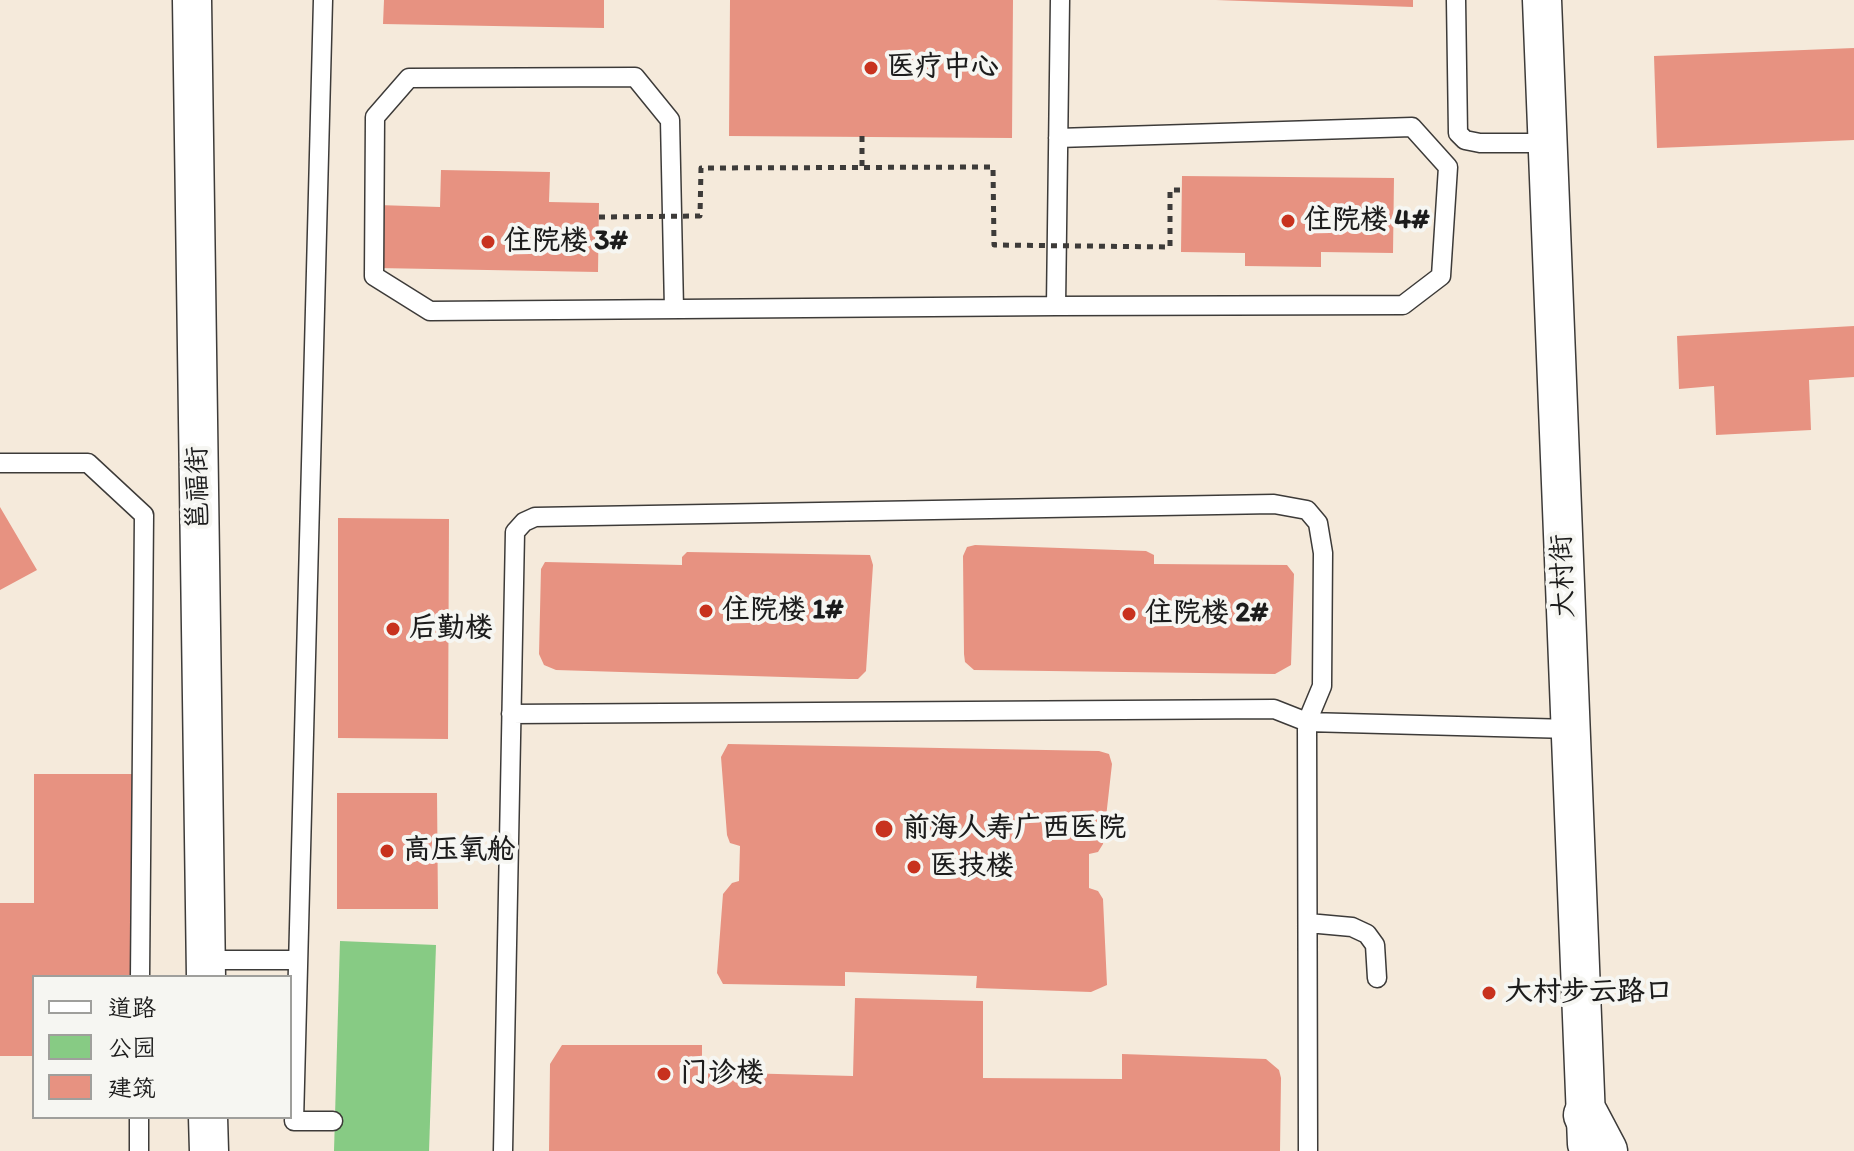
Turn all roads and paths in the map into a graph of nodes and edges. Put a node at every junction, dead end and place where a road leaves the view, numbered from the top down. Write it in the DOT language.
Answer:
graph roads {
  1 [pos="192,0"];
  2 [pos="323,0"];
  3 [pos="1060,0"];
  4 [pos="1456,0"];
  5 [pos="1542,0"];
  6 [pos="1458,133"];
  7 [pos="862,136"];
  8 [pos="1058,138"];
  9 [pos="1547,143"];
  10 [pos="1429,146"];
  11 [pos="862,166"];
  12 [pos="1182,190"];
  13 [pos="599,217"];
  14 [pos="1056,306"];
  15 [pos="674,309"];
  16 [pos="0,463"];
  17 [pos="511,714"];
  18 [pos="1307,722"];
  19 [pos="1570,729"];
  20 [pos="1308,923"];
  21 [pos="296,960"];
  22 [pos="206,968"];
  23 [pos="140,975"];
  24 [pos="1377,978"];
  25 [pos="139,1119"];
  26 [pos="208,1119"];
  27 [pos="333,1121"];
  28 [pos="1589,1142"];
  29 [pos="139,1151"];
  30 [pos="209,1151"];
  31 [pos="503,1151"];
  32 [pos="1308,1151"];
  1 -- 22 [label="street, 邕福街"];
  2 -- 21 [label="lane"];
  3 -- 8 [label="lane"];
  4 -- 6 [label="lane"];
  5 -- 9 [label="street, 大村街"];
  6 -- 9 [label="lane"];
  6 -- 10 [label="lane"];
  7 -- 11 [label="path"];
  8 -- 10 [label="lane"];
  8 -- 14 [label="lane"];
  9 -- 19 [label="street, 大村街"];
  10 -- 14 [label="lane"];
  11 -- 12 [label="path, bridge"];
  11 -- 13 [label="path, bridge"];
  14 -- 15 [label="lane"];
  15 -- 15 [label="lane"];
  16 -- 23 [label="lane"];
  17 -- 18 [label="lane"];
  17 -- 18 [label="lane"];
  17 -- 31 [label="lane"];
  18 -- 19 [label="lane"];
  18 -- 20 [label="lane"];
  19 -- 28 [label="street, 大村街"];
  20 -- 24 [label="lane"];
  20 -- 32 [label="lane"];
  21 -- 22 [label="lane"];
  21 -- 27 [label="lane"];
  25 -- 29 [label="lane"];
  26 -- 30 [label="street"];
}
